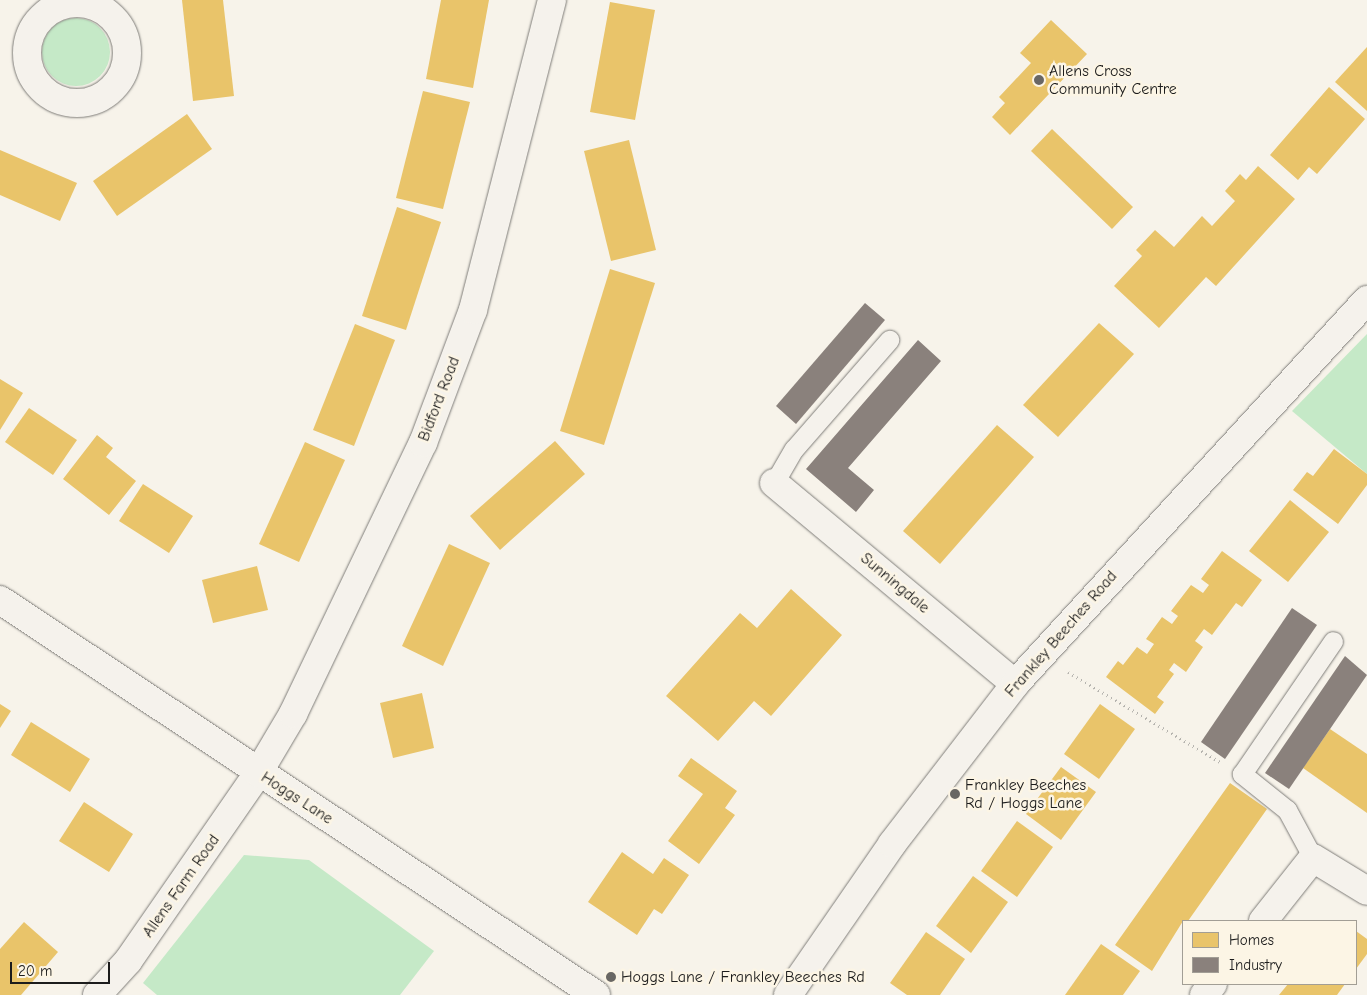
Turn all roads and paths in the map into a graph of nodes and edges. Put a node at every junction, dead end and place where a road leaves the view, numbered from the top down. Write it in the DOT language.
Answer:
graph roads {
  1 [pos="552,0"];
  2 [pos="1367,300"];
  3 [pos="889,340"];
  4 [pos="774,483"];
  5 [pos="0,600"];
  6 [pos="1334,642"];
  7 [pos="1041,655"];
  8 [pos="1015,684"];
  9 [pos="258,773"];
  10 [pos="1242,774"];
  11 [pos="1313,858"];
  12 [pos="1367,891"];
  13 [pos="1264,920"];
  14 [pos="1212,985"];
  15 [pos="97,995"];
  16 [pos="596,995"];
  17 [pos="788,995"];
  18 [pos="1204,995"];
  1 -- 9 [label="street, Bidford Road"];
  2 -- 7 [label="street, Frankley Beeches Road"];
  3 -- 4 [label="lane"];
  4 -- 8 [label="street, Sunningdale"];
  5 -- 9 [label="street, Hoggs Lane"];
  6 -- 10 [label="lane"];
  7 -- 8 [label="street, Frankley Beeches Road"];
  7 -- 10 [label="path"];
  8 -- 17 [label="street, Frankley Beeches Road"];
  9 -- 15 [label="street, Allens Farm Road"];
  9 -- 16 [label="street, Hoggs Lane"];
  10 -- 11 [label="lane"];
  11 -- 12 [label="street"];
  11 -- 13 [label="street"];
  14 -- 18 [label="street"];
}
